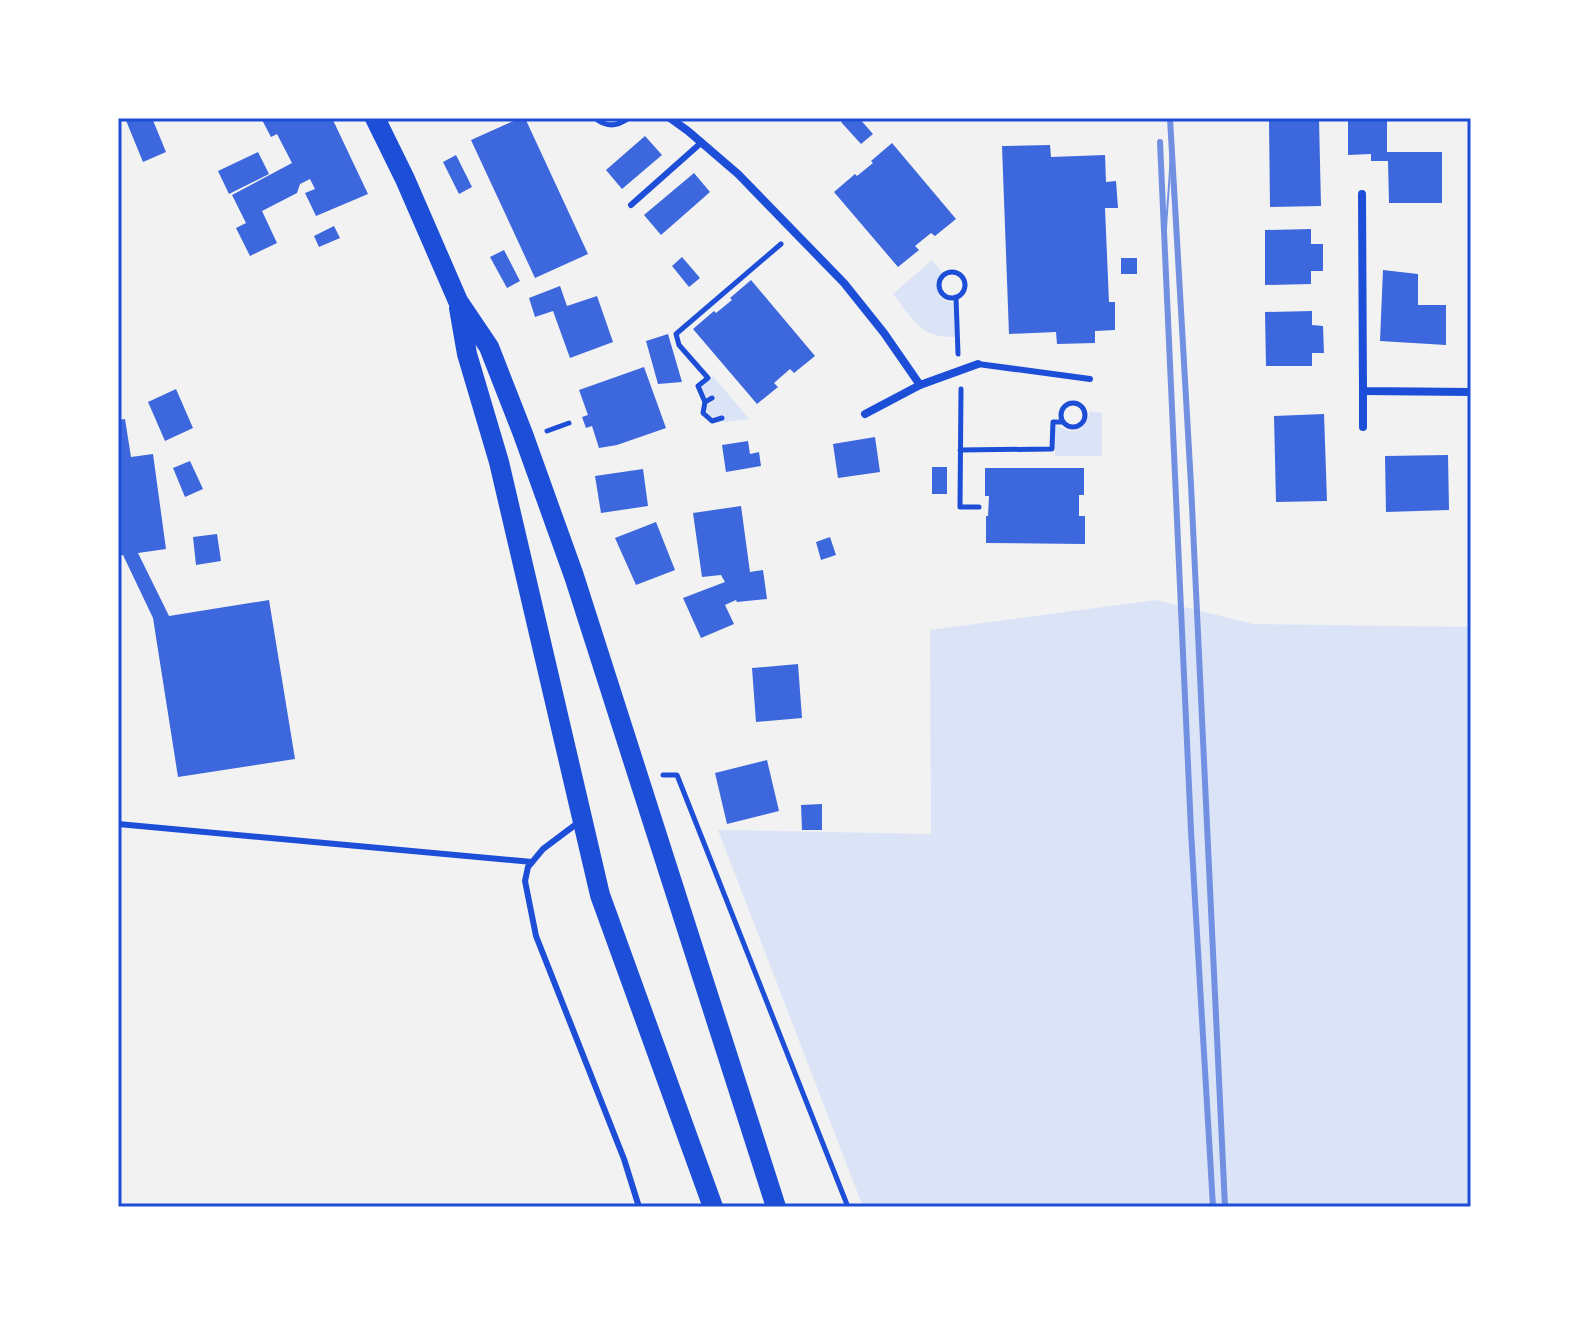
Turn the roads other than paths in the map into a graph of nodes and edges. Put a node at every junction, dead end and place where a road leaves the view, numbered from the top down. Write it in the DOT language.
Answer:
graph roads {
  1 [pos="375,118"];
  2 [pos="670,118"];
  3 [pos="702,142"];
  4 [pos="1362,194"];
  5 [pos="631,205"];
  6 [pos="458,301"];
  7 [pos="978,364"];
  8 [pos="1090,379"];
  9 [pos="920,385"];
  10 [pos="1363,391"];
  11 [pos="1471,392"];
  12 [pos="865,414"];
  13 [pos="1363,427"];
  14 [pos="582,820"];
  15 [pos="118,824"];
  16 [pos="532,862"];
  17 [pos="639,1207"];
  18 [pos="713,1207"];
  19 [pos="776,1207"];
  1 -- 6 [label="main road"];
  2 -- 3 [label="street"];
  3 -- 5 [label="lane"];
  3 -- 9 [label="street"];
  4 -- 10 [label="street"];
  6 -- 14 [label="main road"];
  6 -- 19 [label="main road"];
  7 -- 8 [label="lane"];
  7 -- 9 [label="street"];
  9 -- 12 [label="street"];
  10 -- 11 [label="street"];
  10 -- 13 [label="street"];
  14 -- 16 [label="lane"];
  14 -- 18 [label="main road"];
  15 -- 16 [label="lane"];
  16 -- 17 [label="lane"];
}
